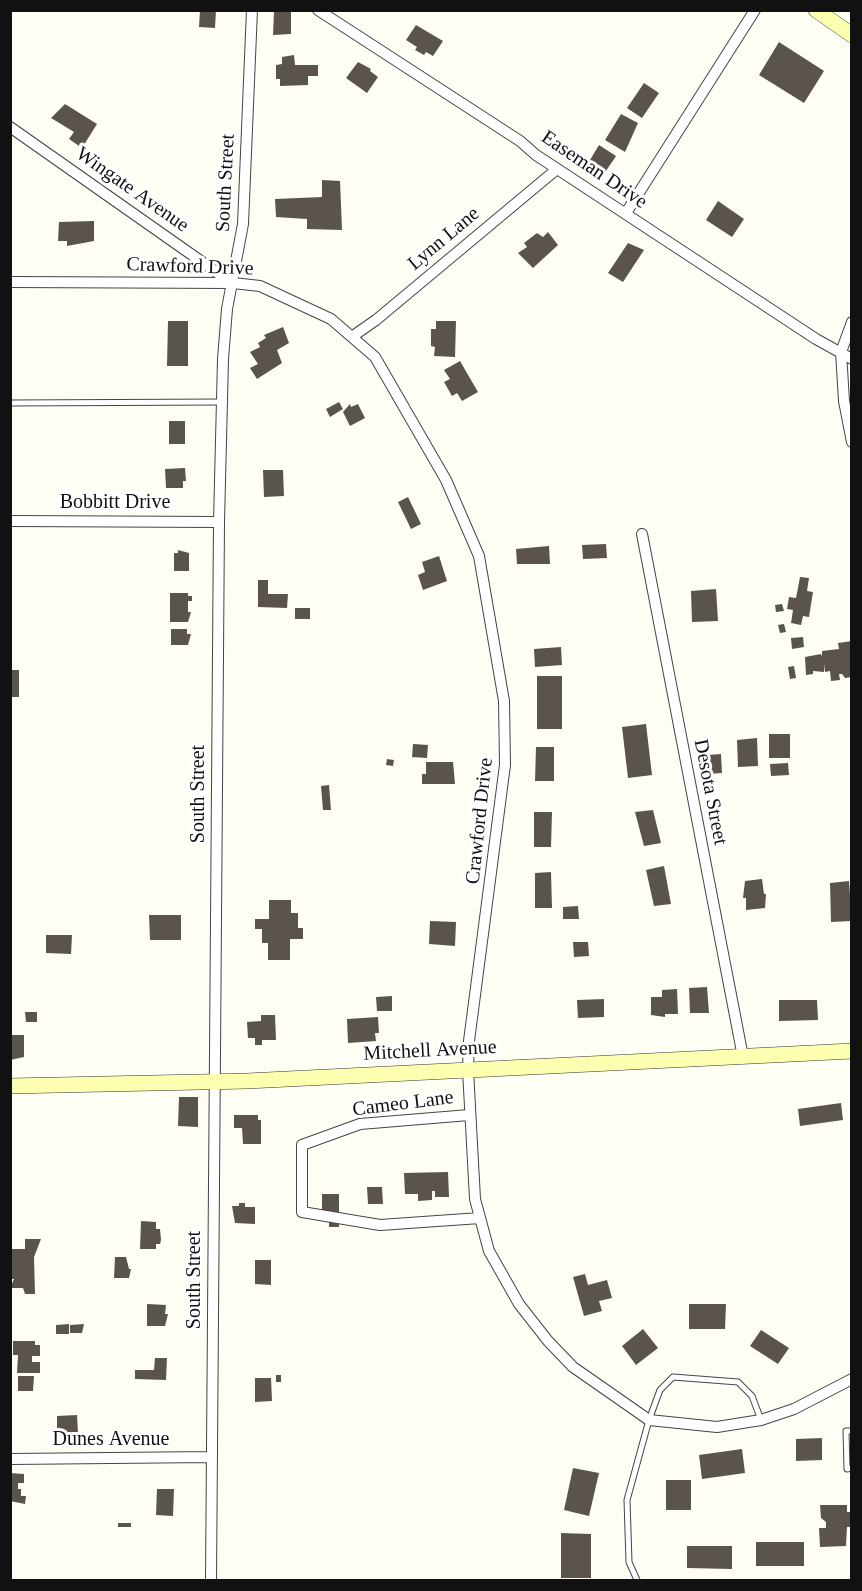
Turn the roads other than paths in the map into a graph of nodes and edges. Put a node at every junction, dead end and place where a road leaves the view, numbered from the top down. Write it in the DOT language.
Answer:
graph roads {
  1 [pos="252,10"];
  2 [pos="318,10"];
  3 [pos="755,10"];
  4 [pos="816,10"];
  5 [pos="852,35"];
  6 [pos="10,127"];
  7 [pos="557,169"];
  8 [pos="626,213"];
  9 [pos="10,282"];
  10 [pos="232,284"];
  11 [pos="852,322"];
  12 [pos="353,336"];
  13 [pos="842,352"];
  14 [pos="852,358"];
  15 [pos="222,402"];
  16 [pos="10,403"];
  17 [pos="852,442"];
  18 [pos="10,521"];
  19 [pos="219,522"];
  20 [pos="642,534"];
  21 [pos="852,1051"];
  22 [pos="743,1057"];
  23 [pos="468,1070"];
  24 [pos="215,1082"];
  25 [pos="10,1086"];
  26 [pos="469,1115"];
  27 [pos="480,1218"];
  28 [pos="852,1380"];
  29 [pos="649,1420"];
  30 [pos="761,1420"];
  31 [pos="852,1431"];
  32 [pos="211,1458"];
  33 [pos="10,1459"];
  34 [pos="852,1468"];
  35 [pos="211,1581"];
  36 [pos="638,1581"];
  1 -- 10 [label="street, South Street"];
  2 -- 7 [label="street, Easeman Drive"];
  3 -- 8 [label="street"];
  4 -- 5 [label="street"];
  6 -- 10 [label="street, Wingate Avenue"];
  7 -- 8 [label="street, Easeman Drive"];
  7 -- 12 [label="street, Lynn Lane"];
  8 -- 13 [label="street, Easeman Drive"];
  9 -- 10 [label="street, Crawford Drive"];
  10 -- 12 [label="street, Crawford Drive"];
  10 -- 15 [label="street, South Street"];
  11 -- 13 [label="street"];
  12 -- 23 [label="street, Crawford Drive"];
  13 -- 14 [label="street, Easeman Drive"];
  13 -- 17 [label="street"];
  15 -- 16 [label="lane"];
  15 -- 19 [label="street, South Street"];
  18 -- 19 [label="street, Bobbitt Drive"];
  19 -- 24 [label="street, South Street"];
  20 -- 22 [label="street, Desota Street"];
  21 -- 22 [label="street, Mitchell Avenue"];
  22 -- 23 [label="street, Mitchell Avenue"];
  23 -- 24 [label="street, Mitchell Avenue"];
  23 -- 26 [label="street, Crawford Drive"];
  24 -- 25 [label="street, Mitchell Avenue"];
  24 -- 32 [label="street, South Street"];
  26 -- 27 [label="street, Crawford Drive"];
  26 -- 27 [label="street, Cameo Lane"];
  27 -- 29 [label="street, Crawford Drive"];
  28 -- 30 [label="street, Crawford Drive"];
  29 -- 30 [label="street, Crawford Drive"];
  29 -- 30 [label="lane"];
  29 -- 36 [label="lane"];
  31 -- 34 [label="lane"];
  32 -- 33 [label="street, Dunes Avenue"];
  32 -- 35 [label="street, South Street"];
}
